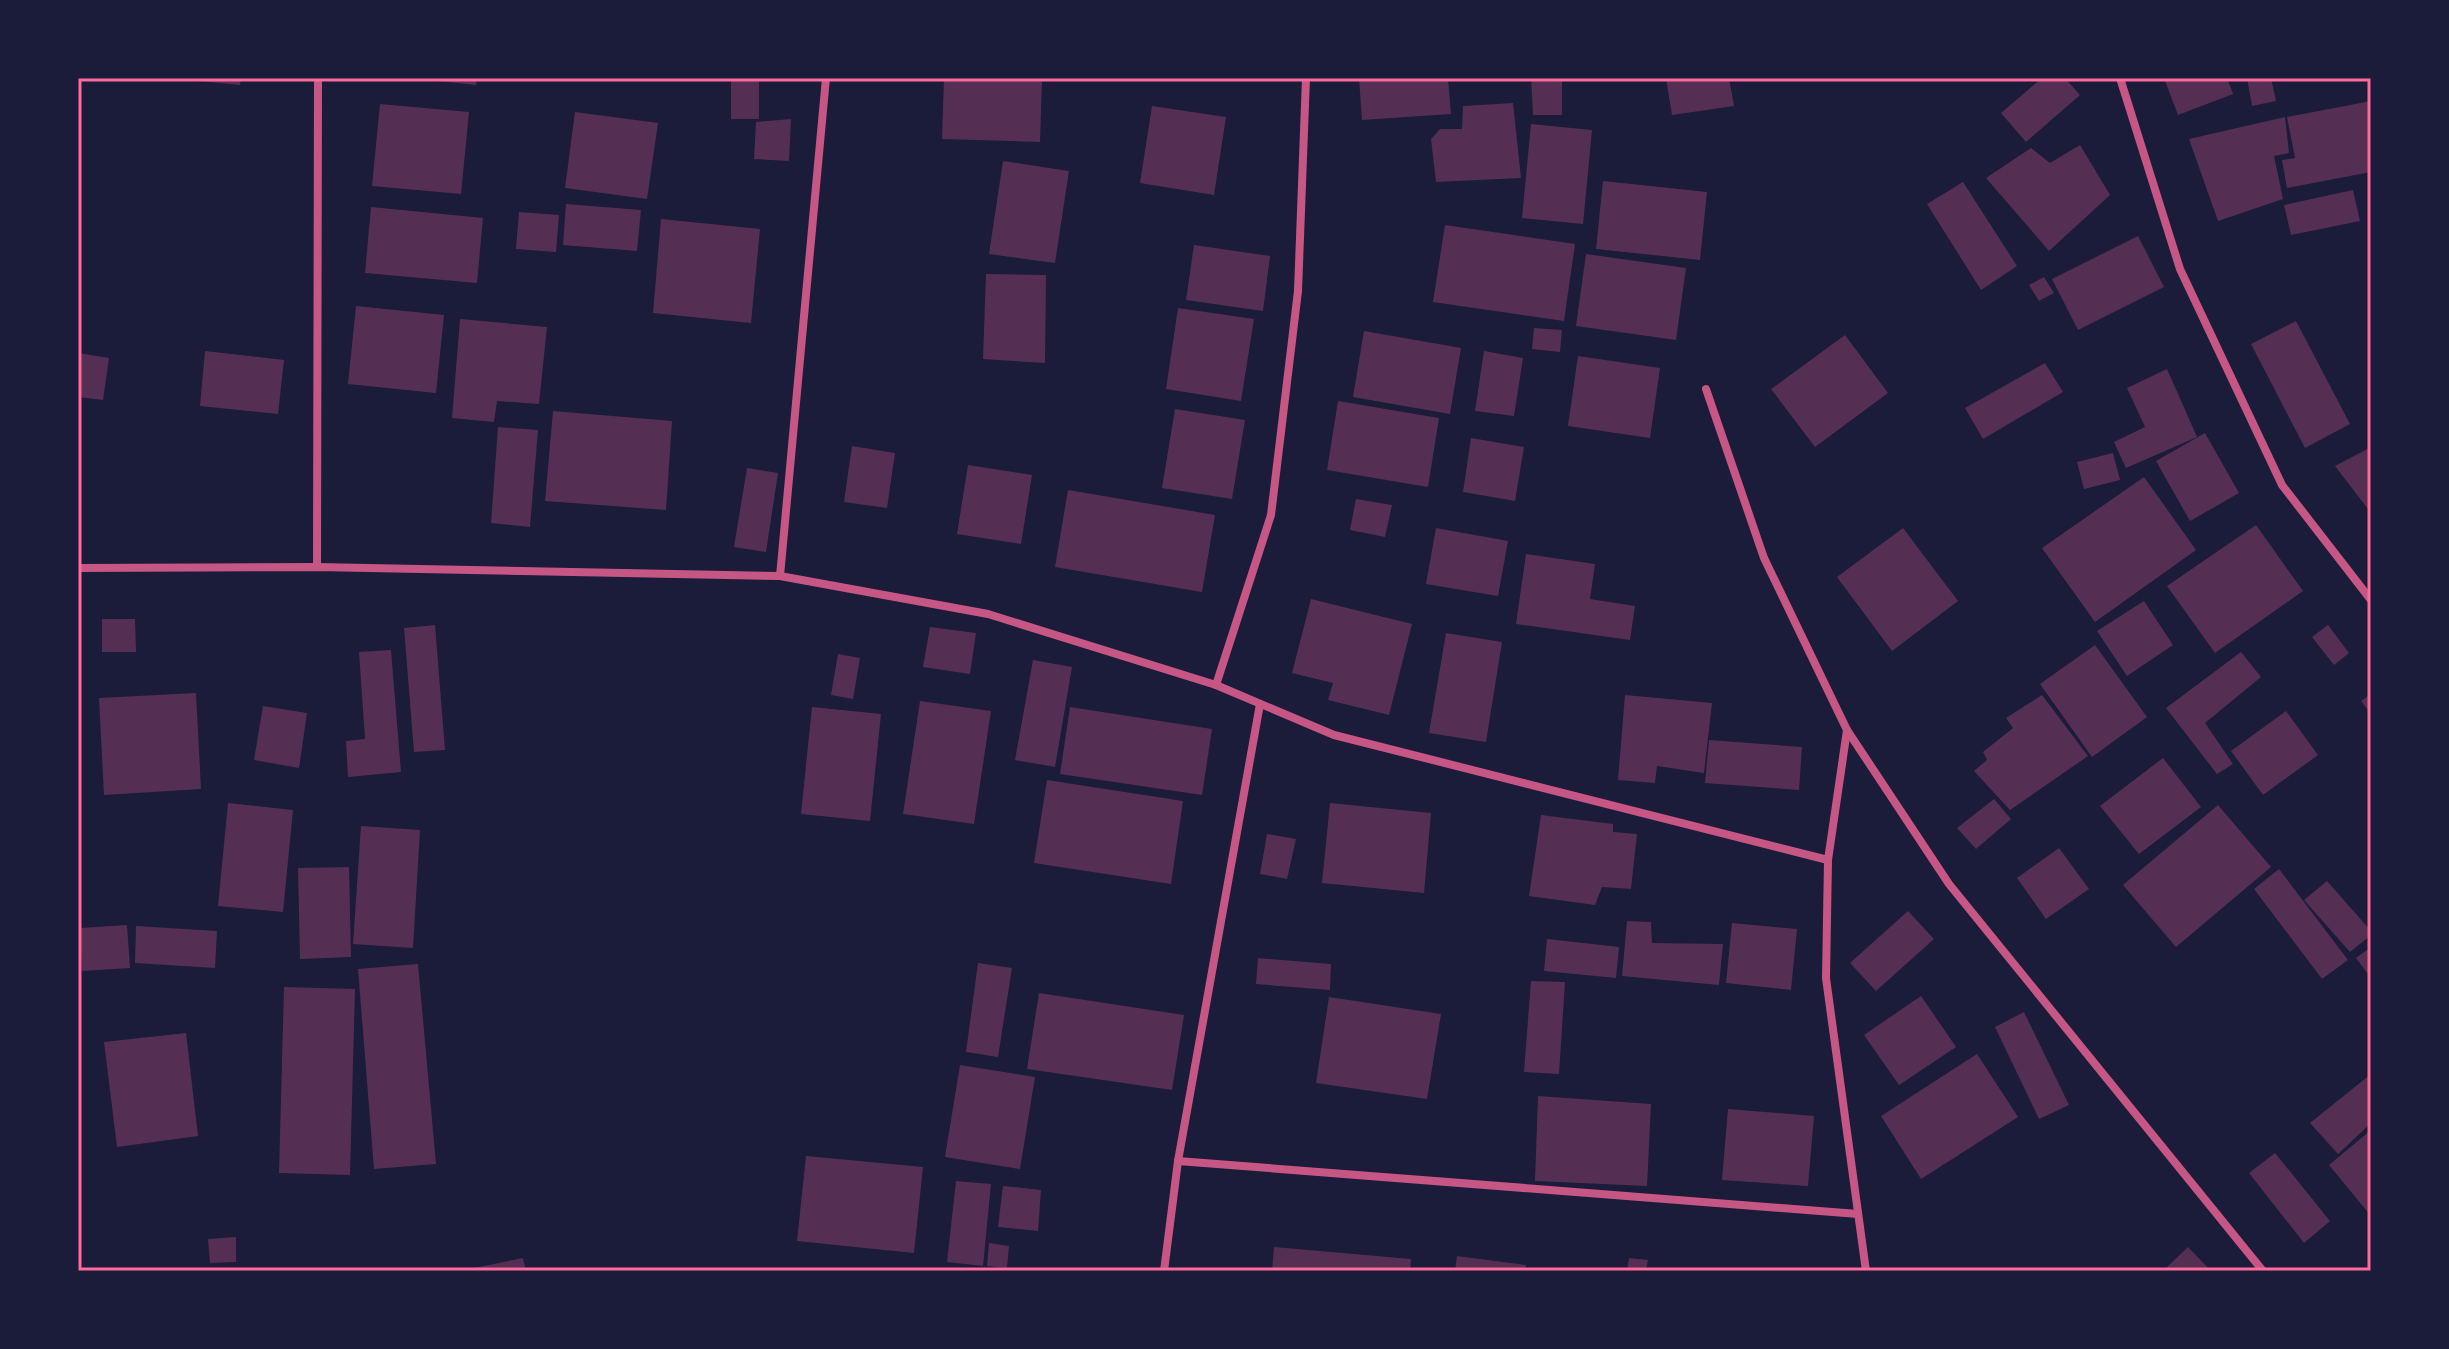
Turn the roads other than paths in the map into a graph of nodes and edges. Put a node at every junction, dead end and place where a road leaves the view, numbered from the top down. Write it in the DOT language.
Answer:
graph roads {
  1 [pos="318,78"];
  2 [pos="826,78"];
  3 [pos="1306,78"];
  4 [pos="2120,78"];
  5 [pos="1706,389"];
  6 [pos="317,567"];
  7 [pos="78,568"];
  8 [pos="780,576"];
  9 [pos="2371,600"];
  10 [pos="1216,685"];
  11 [pos="1260,704"];
  12 [pos="1847,730"];
  13 [pos="1828,860"];
  14 [pos="1178,1161"];
  15 [pos="1858,1214"];
  16 [pos="1164,1271"];
  17 [pos="1866,1271"];
  18 [pos="2263,1271"];
  1 -- 6 [label="street"];
  2 -- 8 [label="street"];
  3 -- 10 [label="street"];
  4 -- 9 [label="street"];
  5 -- 12 [label="street"];
  6 -- 7 [label="street"];
  6 -- 8 [label="street"];
  8 -- 10 [label="street"];
  10 -- 11 [label="street"];
  11 -- 13 [label="street"];
  11 -- 14 [label="street"];
  12 -- 13 [label="street"];
  12 -- 18 [label="street"];
  13 -- 15 [label="street"];
  14 -- 15 [label="street"];
  14 -- 16 [label="street"];
  15 -- 17 [label="street"];
}
